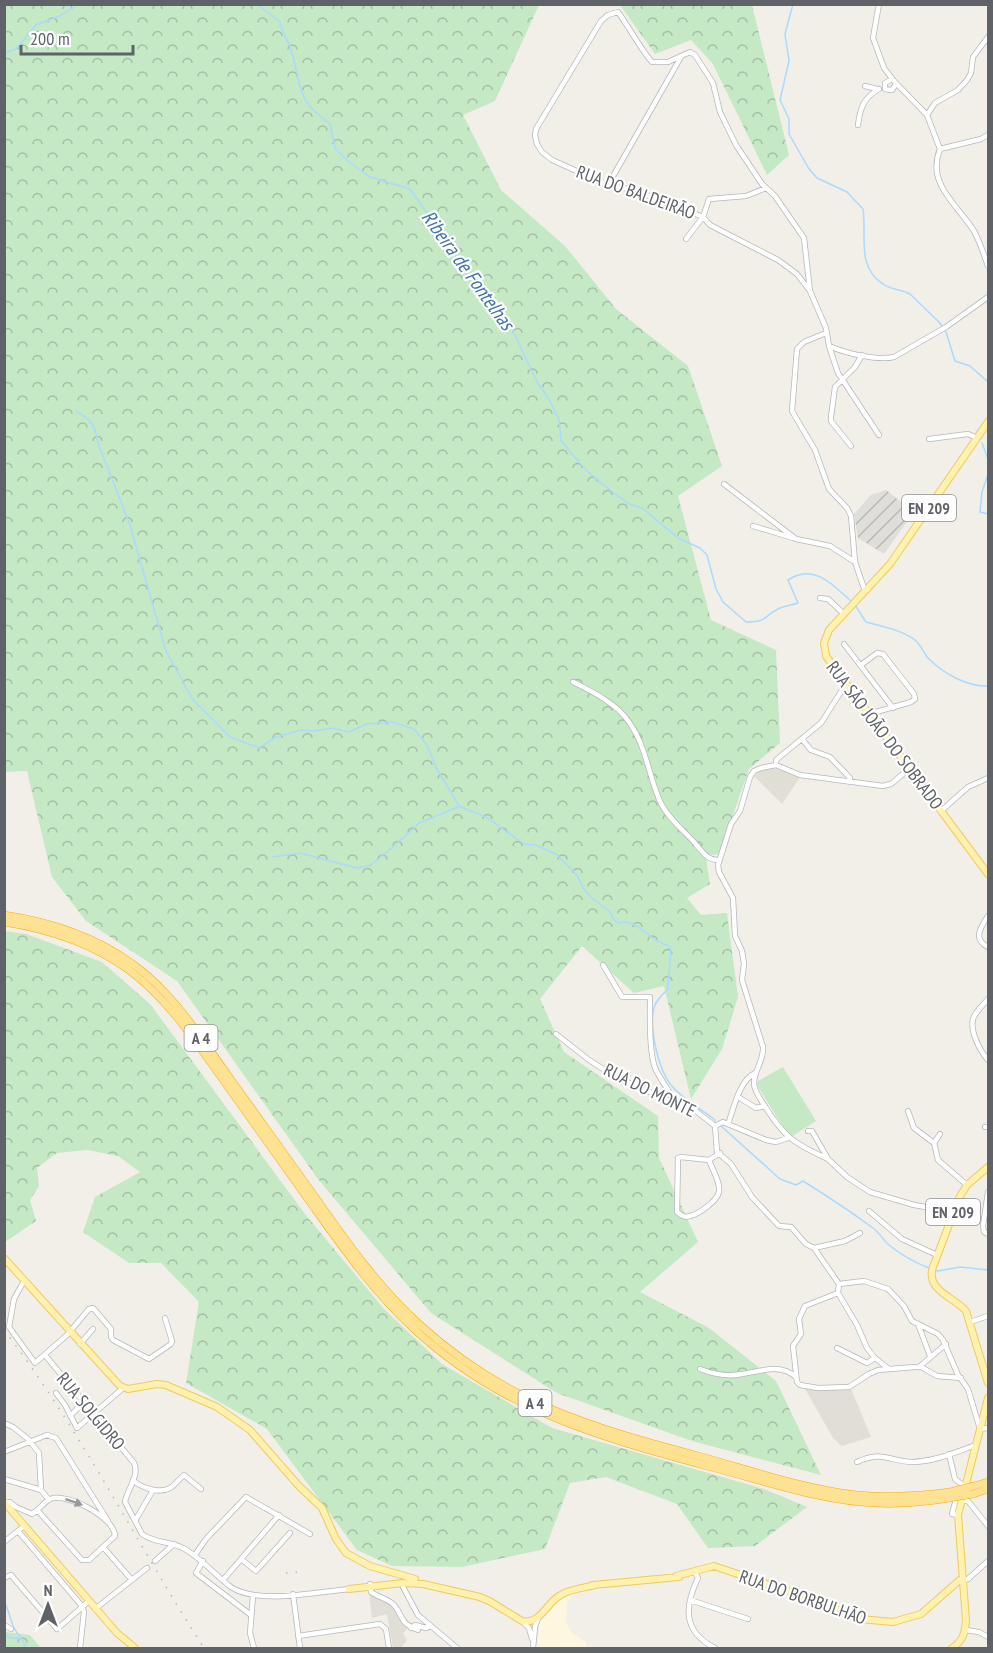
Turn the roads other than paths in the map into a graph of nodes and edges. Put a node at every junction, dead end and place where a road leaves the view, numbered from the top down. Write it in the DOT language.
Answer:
graph roads {
  1 [pos="879,4"];
  2 [pos="865,30"];
  3 [pos="874,31"];
  4 [pos="988,37"];
  5 [pos="681,57"];
  6 [pos="892,79"];
  7 [pos="896,84"];
  8 [pos="882,89"];
  9 [pos="869,98"];
  10 [pos="927,115"];
  11 [pos="858,125"];
  12 [pos="988,135"];
  13 [pos="940,149"];
  14 [pos="608,185"];
  15 [pos="766,188"];
  16 [pos="703,217"];
  17 [pos="686,239"];
  18 [pos="988,266"];
  19 [pos="810,291"];
  20 [pos="988,297"];
  21 [pos="826,333"];
  22 [pos="830,346"];
  23 [pos="862,355"];
  24 [pos="843,379"];
  25 [pos="988,422"];
  26 [pos="879,435"];
  27 [pos="977,438"];
  28 [pos="929,439"];
  29 [pos="851,446"];
  30 [pos="724,484"];
  31 [pos="753,526"];
  32 [pos="796,539"];
  33 [pos="855,562"];
  34 [pos="865,591"];
  35 [pos="820,598"];
  36 [pos="844,614"];
  37 [pos="844,644"];
  38 [pos="861,665"];
  39 [pos="573,682"];
  40 [pos="846,684"];
  41 [pos="893,708"];
  42 [pos="871,716"];
  43 [pos="802,739"];
  44 [pos="776,765"];
  45 [pos="910,768"];
  46 [pos="988,778"];
  47 [pos="850,782"];
  48 [pos="941,811"];
  49 [pos="719,860"];
  50 [pos="988,874"];
  51 [pos="4,915"];
  52 [pos="988,916"];
  53 [pos="4,922"];
  54 [pos="988,947"];
  55 [pos="603,965"];
  56 [pos="988,999"];
  57 [pos="556,1034"];
  58 [pos="988,1060"];
  59 [pos="755,1073"];
  60 [pos="738,1097"];
  61 [pos="674,1103"];
  62 [pos="765,1107"];
  63 [pos="908,1111"];
  64 [pos="728,1124"];
  65 [pos="716,1126"];
  66 [pos="808,1131"];
  67 [pos="940,1134"];
  68 [pos="788,1138"];
  69 [pos="934,1143"];
  70 [pos="720,1154"];
  71 [pos="828,1159"];
  72 [pos="709,1160"];
  73 [pos="988,1167"];
  74 [pos="967,1185"];
  75 [pos="988,1192"];
  76 [pos="868,1211"];
  77 [pos="954,1212"];
  78 [pos="860,1233"];
  79 [pos="988,1234"];
  80 [pos="814,1248"];
  81 [pos="937,1255"];
  82 [pos="4,1258"];
  83 [pos="24,1281"];
  84 [pos="839,1284"];
  85 [pos="838,1293"];
  86 [pos="988,1316"];
  87 [pos="165,1318"];
  88 [pos="970,1322"];
  89 [pos="918,1324"];
  90 [pos="93,1329"];
  91 [pos="70,1332"];
  92 [pos="80,1344"];
  93 [pos="946,1344"];
  94 [pos="837,1348"];
  95 [pos="45,1355"];
  96 [pos="930,1356"];
  97 [pos="875,1358"];
  98 [pos="919,1367"];
  99 [pos="699,1369"];
  100 [pos="889,1369"];
  101 [pos="796,1377"];
  102 [pos="961,1378"];
  103 [pos="988,1383"];
  104 [pos="123,1388"];
  105 [pos="56,1393"];
  106 [pos="988,1398"];
  107 [pos="84,1402"];
  108 [pos="94,1414"];
  109 [pos="70,1416"];
  110 [pos="4,1423"];
  111 [pos="988,1428"];
  112 [pos="980,1429"];
  113 [pos="29,1442"];
  114 [pos="976,1445"];
  115 [pos="4,1452"];
  116 [pos="949,1454"];
  117 [pos="856,1462"];
  118 [pos="4,1479"];
  119 [pos="133,1480"];
  120 [pos="988,1482"];
  121 [pos="962,1485"];
  122 [pos="201,1489"];
  123 [pos="988,1489"];
  124 [pos="41,1490"];
  125 [pos="153,1490"];
  126 [pos="973,1490"];
  127 [pos="950,1495"];
  128 [pos="49,1500"];
  129 [pos="95,1500"];
  130 [pos="961,1500"];
  131 [pos="5,1502"];
  132 [pos="90,1509"];
  133 [pos="975,1509"];
  134 [pos="38,1510"];
  135 [pos="956,1513"];
  136 [pos="279,1515"];
  137 [pos="135,1521"];
  138 [pos="24,1526"];
  139 [pos="112,1526"];
  140 [pos="988,1526"];
  141 [pos="18,1531"];
  142 [pos="29,1532"];
  143 [pos="290,1533"];
  144 [pos="310,1534"];
  145 [pos="22,1537"];
  146 [pos="4,1542"];
  147 [pos="174,1544"];
  148 [pos="103,1547"];
  149 [pos="195,1555"];
  150 [pos="240,1559"];
  151 [pos="155,1561"];
  152 [pos="203,1561"];
  153 [pos="988,1561"];
  154 [pos="147,1568"];
  155 [pos="720,1568"];
  156 [pos="695,1572"];
  157 [pos="387,1573"];
  158 [pos="4,1578"];
  159 [pos="132,1580"];
  160 [pos="223,1580"];
  161 [pos="399,1581"];
  162 [pos="415,1581"];
  163 [pos="383,1582"];
  164 [pos="962,1584"];
  165 [pos="370,1586"];
  166 [pos="349,1589"];
  167 [pos="952,1589"];
  168 [pos="409,1592"];
  169 [pos="292,1594"];
  170 [pos="253,1596"];
  171 [pos="690,1600"];
  172 [pos="89,1601"];
  173 [pos="413,1605"];
  174 [pos="82,1606"];
  175 [pos="95,1609"];
  176 [pos="251,1615"];
  177 [pos="748,1619"];
  178 [pos="532,1621"];
  179 [pos="4,1625"];
  180 [pos="430,1626"];
  181 [pos="411,1628"];
  182 [pos="11,1629"];
  183 [pos="418,1630"];
  184 [pos="965,1630"];
  185 [pos="298,1636"];
  186 [pos="988,1637"];
  187 [pos="533,1646"];
  188 [pos="80,1648"];
  189 [pos="135,1648"];
  190 [pos="254,1648"];
  191 [pos="300,1648"];
  192 [pos="389,1648"];
  193 [pos="457,1648"];
  194 [pos="715,1648"];
  195 [pos="952,1648"];
  1 -- 3 [label="street"];
  2 -- 3 [label="street"];
  3 -- 6 [label="street"];
  4 -- 10 [label="street"];
  5 -- 14 [label="street"];
  5 -- 14 [label="street, RUA DO BALDEIRÃO"];
  5 -- 15 [label="street"];
  6 -- 7 [label="street"];
  6 -- 8 [label="street"];
  7 -- 8 [label="street"];
  7 -- 10 [label="street"];
  8 -- 9 [label="street"];
  8 -- 9 [label="street"];
  9 -- 11 [label="street"];
  10 -- 13 [label="street"];
  12 -- 13 [label="street"];
  13 -- 18 [label="street"];
  14 -- 16 [label="street, RUA DO BALDEIRÃO"];
  15 -- 16 [label="street"];
  15 -- 19 [label="street"];
  16 -- 17 [label="street"];
  16 -- 19 [label="street, RUA DO BALDEIRÃO"];
  19 -- 21 [label="street, RUA DO BALDEIRÃO"];
  20 -- 23 [label="street"];
  21 -- 22 [label="street, RUA DO BALDEIRÃO"];
  21 -- 33 [label="street"];
  22 -- 23 [label="street"];
  22 -- 24 [label="street, RUA DO BALDEIRÃO"];
  23 -- 24 [label="street"];
  24 -- 26 [label="street, RUA DO BALDEIRÃO"];
  24 -- 29 [label="street"];
  25 -- 27 [label="main road, RUA SÃO JOÃO DO SOBRADO / EN 209"];
  27 -- 28 [label="street"];
  27 -- 34 [label="main road, RUA SÃO JOÃO DO SOBRADO / EN 209"];
  30 -- 32 [label="street"];
  31 -- 32 [label="street"];
  32 -- 33 [label="street"];
  33 -- 34 [label="street"];
  34 -- 36 [label="main road, RUA SÃO JOÃO DO SOBRADO / EN 209"];
  35 -- 36 [label="street"];
  36 -- 40 [label="main road, RUA SÃO JOÃO DO SOBRADO / EN 209"];
  37 -- 38 [label="street"];
  38 -- 41 [label="street"];
  38 -- 41 [label="street"];
  39 -- 49 [label="street"];
  40 -- 42 [label="main road, RUA SÃO JOÃO DO SOBRADO / EN 209"];
  40 -- 43 [label="street"];
  41 -- 42 [label="street"];
  42 -- 45 [label="main road, RUA SÃO JOÃO DO SOBRADO / EN 209"];
  43 -- 44 [label="street"];
  43 -- 47 [label="street"];
  44 -- 47 [label="street"];
  44 -- 49 [label="street"];
  45 -- 47 [label="street"];
  45 -- 48 [label="main road, RUA SÃO JOÃO DO SOBRADO / EN 209"];
  46 -- 48 [label="street"];
  48 -- 50 [label="main road, RUA SÃO JOÃO DO SOBRADO / EN 209"];
  49 -- 59 [label="street"];
  51 -- 127 [label="highway, A 4"];
  52 -- 54 [label="street"];
  53 -- 127 [label="highway, A 4"];
  55 -- 61 [label="street"];
  56 -- 58 [label="street"];
  57 -- 61 [label="street, RUA DO MONTE"];
  59 -- 60 [label="street"];
  59 -- 62 [label="street"];
  60 -- 62 [label="street"];
  60 -- 64 [label="street"];
  61 -- 65 [label="street, RUA DO MONTE"];
  62 -- 68 [label="street"];
  63 -- 69 [label="street"];
  64 -- 65 [label="street"];
  64 -- 68 [label="street"];
  65 -- 70 [label="street"];
  66 -- 71 [label="street"];
  67 -- 69 [label="street"];
  68 -- 71 [label="street"];
  69 -- 74 [label="street"];
  70 -- 72 [label="street"];
  70 -- 80 [label="street"];
  71 -- 77 [label="street"];
  72 -- 72 [label="street"];
  73 -- 74 [label="main road, EN 209"];
  74 -- 77 [label="main road, EN 209"];
  75 -- 79 [label="street"];
  76 -- 81 [label="street"];
  77 -- 81 [label="main road, EN 209"];
  78 -- 80 [label="street"];
  80 -- 84 [label="street"];
  81 -- 88 [label="main road, EN 209"];
  82 -- 83 [label="main road"];
  83 -- 91 [label="main road"];
  83 -- 95 [label="street, RUA SOLGIDRO"];
  84 -- 85 [label="street"];
  84 -- 89 [label="street"];
  85 -- 97 [label="street"];
  85 -- 101 [label="street"];
  86 -- 88 [label="street"];
  87 -- 91 [label="street"];
  88 -- 103 [label="main road, EN 209"];
  89 -- 93 [label="street"];
  89 -- 96 [label="street"];
  90 -- 92 [label="street"];
  91 -- 92 [label="main road"];
  91 -- 95 [label="street"];
  92 -- 104 [label="main road"];
  93 -- 96 [label="street"];
  93 -- 102 [label="street"];
  94 -- 97 [label="street"];
  95 -- 107 [label="street, RUA SOLGIDRO"];
  96 -- 98 [label="street"];
  97 -- 100 [label="street"];
  98 -- 100 [label="street"];
  98 -- 102 [label="street"];
  99 -- 101 [label="street"];
  100 -- 101 [label="street"];
  102 -- 112 [label="street"];
  104 -- 108 [label="street"];
  104 -- 157 [label="main road"];
  105 -- 109 [label="street"];
  106 -- 112 [label="main road"];
  107 -- 108 [label="street, RUA SOLGIDRO"];
  107 -- 109 [label="street"];
  108 -- 109 [label="street"];
  108 -- 119 [label="street, RUA SOLGIDRO"];
  110 -- 113 [label="street"];
  111 -- 112 [label="street"];
  112 -- 114 [label="main road"];
  113 -- 115 [label="street"];
  113 -- 124 [label="street"];
  113 -- 129 [label="street"];
  114 -- 116 [label="street"];
  114 -- 121 [label="main road"];
  116 -- 117 [label="street"];
  116 -- 121 [label="street"];
  118 -- 124 [label="street"];
  119 -- 125 [label="street"];
  119 -- 137 [label="street, RUA SOLGIDRO"];
  120 -- 126 [label="highway, A 4"];
  121 -- 130 [label="main road"];
  121 -- 135 [label="street"];
  122 -- 125 [label="street"];
  123 -- 126 [label="highway, A 4"];
  124 -- 128 [label="street"];
  125 -- 137 [label="street"];
  126 -- 127 [label="highway, A 4, bridge"];
  128 -- 132 [label="street, one-way"];
  128 -- 134 [label="street"];
  129 -- 132 [label="street"];
  129 -- 139 [label="street"];
  130 -- 133 [label="street"];
  130 -- 135 [label="main road"];
  131 -- 134 [label="street"];
  131 -- 138 [label="main road"];
  132 -- 139 [label="street"];
  133 -- 135 [label="street"];
  133 -- 140 [label="street"];
  134 -- 148 [label="street"];
  135 -- 164 [label="main road"];
  136 -- 144 [label="street"];
  136 -- 149 [label="street"];
  136 -- 150 [label="street"];
  137 -- 147 [label="street"];
  138 -- 141 [label="street"];
  138 -- 142 [label="main road"];
  139 -- 148 [label="street"];
  141 -- 145 [label="street"];
  141 -- 146 [label="street"];
  142 -- 145 [label="street"];
  142 -- 172 [label="main road"];
  143 -- 150 [label="street"];
  145 -- 174 [label="street"];
  147 -- 149 [label="street"];
  147 -- 151 [label="street"];
  148 -- 159 [label="street"];
  149 -- 152 [label="street"];
  150 -- 160 [label="street"];
  152 -- 160 [label="street"];
  152 -- 176 [label="street"];
  153 -- 164 [label="street"];
  154 -- 159 [label="street"];
  155 -- 156 [label="main road, RUA DO BORBULHÃO"];
  155 -- 156 [label="main road, RUA DO BORBULHÃO"];
  155 -- 167 [label="main road, RUA DO BORBULHÃO"];
  156 -- 171 [label="street"];
  156 -- 178 [label="main road, RUA DO BORBULHÃO"];
  157 -- 161 [label="main road"];
  157 -- 162 [label="main road"];
  157 -- 163 [label="main road"];
  158 -- 174 [label="street"];
  159 -- 175 [label="street"];
  160 -- 170 [label="street"];
  161 -- 162 [label="main road"];
  161 -- 163 [label="main road"];
  161 -- 165 [label="main road"];
  161 -- 168 [label="street"];
  161 -- 173 [label="street"];
  162 -- 168 [label="street"];
  162 -- 178 [label="main road"];
  163 -- 165 [label="main road"];
  164 -- 167 [label="main road, RUA DO BORBULHÃO"];
  164 -- 167 [label="main road"];
  164 -- 184 [label="main road"];
  165 -- 166 [label="main road"];
  165 -- 181 [label="street"];
  166 -- 169 [label="street"];
  168 -- 173 [label="street"];
  169 -- 170 [label="street"];
  169 -- 185 [label="street"];
  170 -- 176 [label="street"];
  171 -- 177 [label="street"];
  171 -- 194 [label="street"];
  172 -- 174 [label="street"];
  172 -- 175 [label="main road"];
  173 -- 180 [label="street"];
  174 -- 188 [label="street"];
  175 -- 189 [label="main road"];
  176 -- 190 [label="street"];
  178 -- 187 [label="street"];
  179 -- 182 [label="street"];
  180 -- 181 [label="street"];
  180 -- 193 [label="street"];
  181 -- 183 [label="street"];
  184 -- 186 [label="street"];
  184 -- 195 [label="main road"];
  185 -- 191 [label="street"];
  185 -- 192 [label="street"];
}
